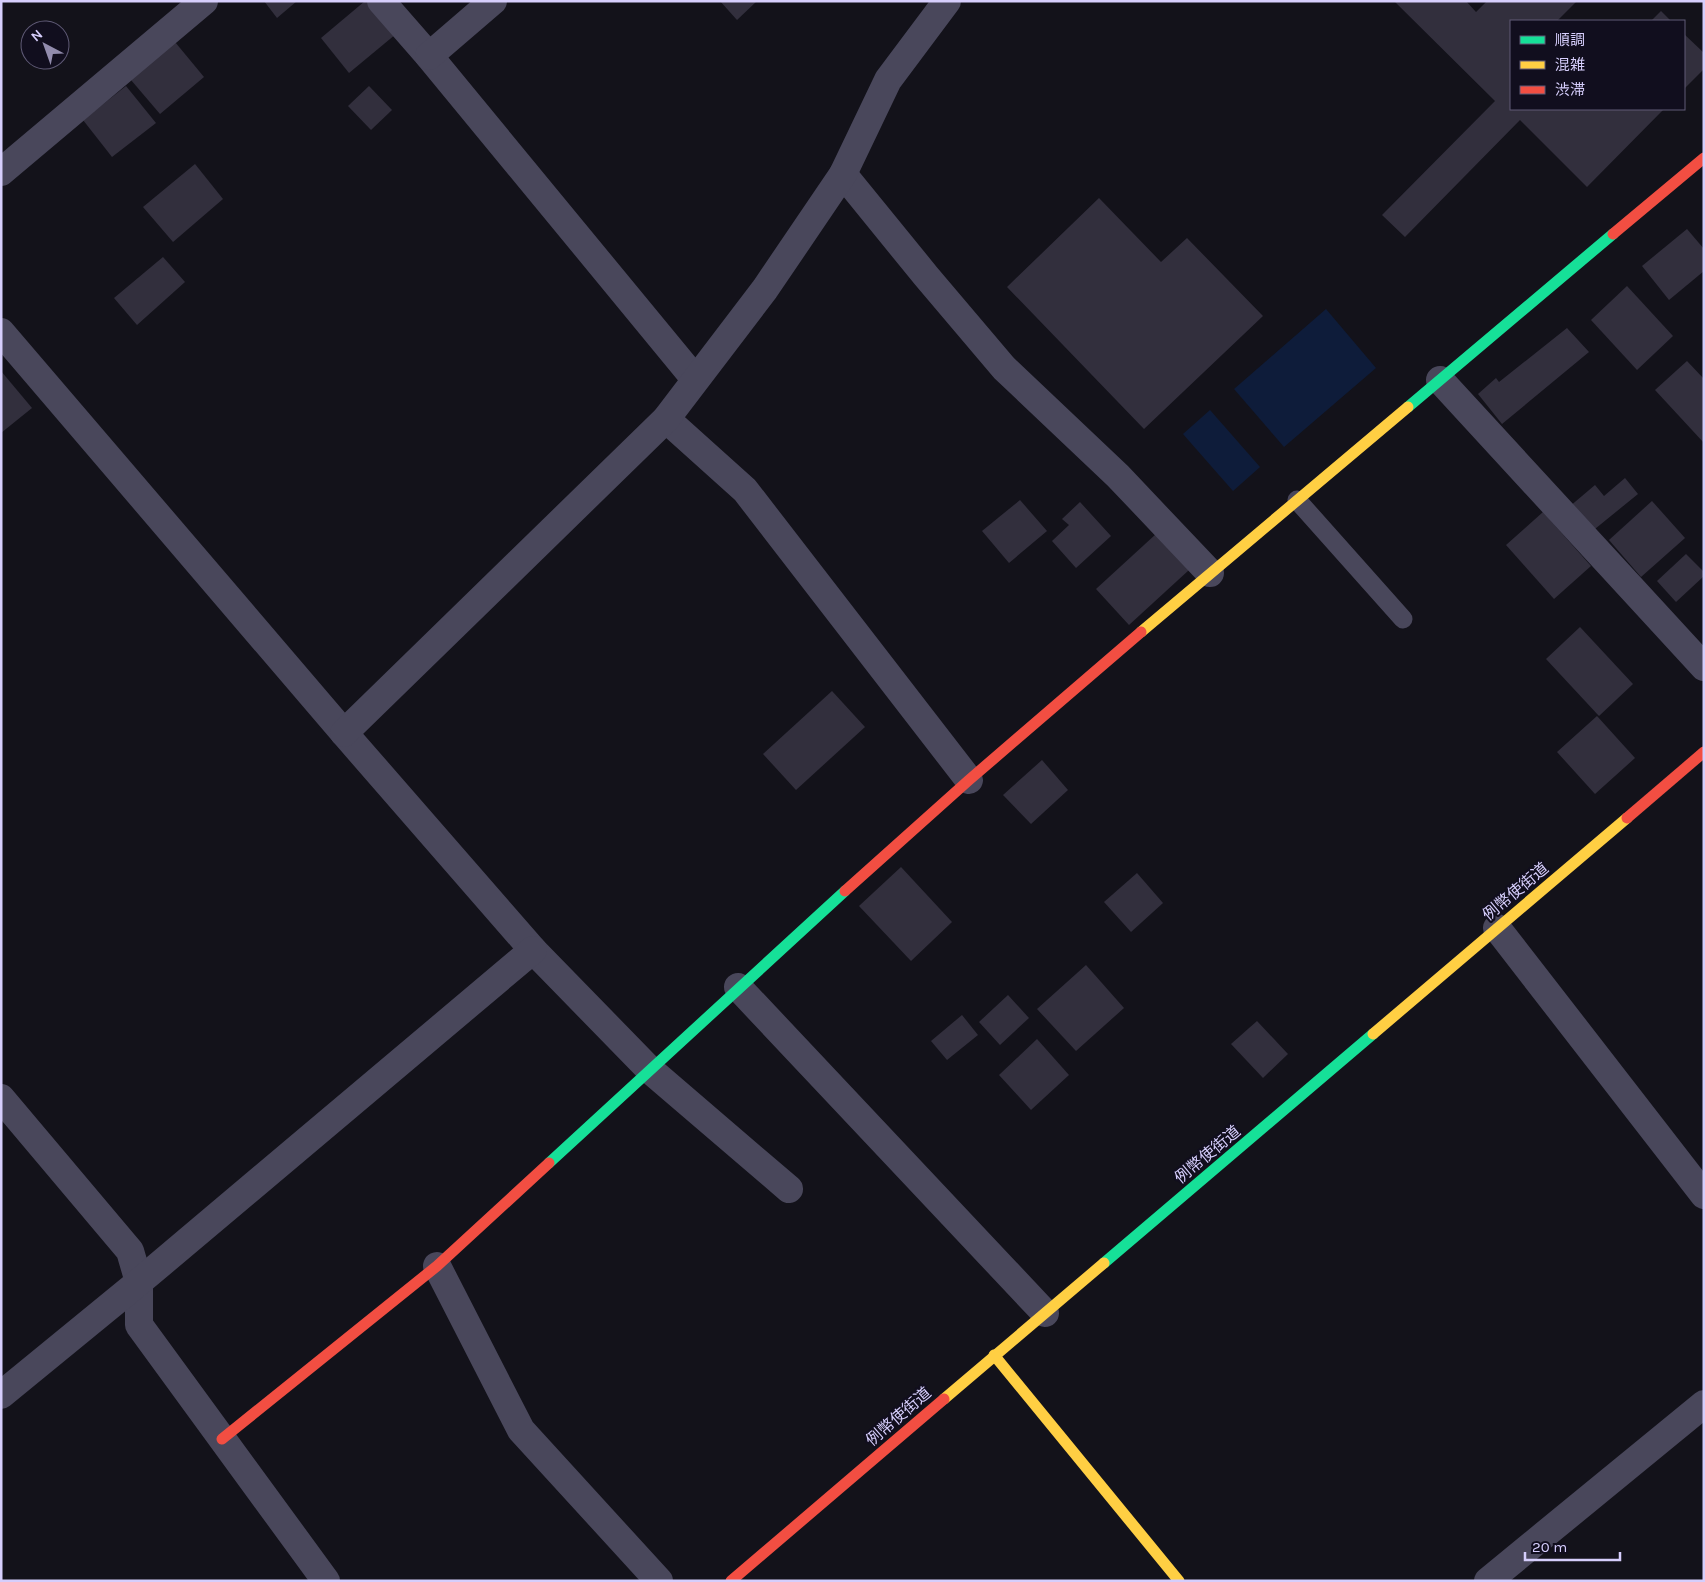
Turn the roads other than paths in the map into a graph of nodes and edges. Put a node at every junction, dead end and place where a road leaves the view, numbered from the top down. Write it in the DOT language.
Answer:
graph roads {
  1 [pos="204,1"];
  2 [pos="381,1"];
  3 [pos="493,1"];
  4 [pos="947,1"];
  5 [pos="429,56"];
  6 [pos="1704,158"];
  7 [pos="1,172"];
  8 [pos="843,174"];
  9 [pos="1,332"];
  10 [pos="695,380"];
  11 [pos="1440,380"];
  12 [pos="666,419"];
  13 [pos="1298,500"];
  14 [pos="1210,573"];
  15 [pos="1403,619"];
  16 [pos="1704,667"];
  17 [pos="344,733"];
  18 [pos="1704,752"];
  19 [pos="969,780"];
  20 [pos="1497,928"];
  21 [pos="533,950"];
  22 [pos="738,987"];
  23 [pos="649,1069"];
  24 [pos="1,1098"];
  25 [pos="789,1189"];
  26 [pos="1704,1195"];
  27 [pos="437,1266"];
  28 [pos="139,1282"];
  29 [pos="1045,1313"];
  30 [pos="994,1355"];
  31 [pos="1,1395"];
  32 [pos="1704,1404"];
  33 [pos="222,1439"];
  34 [pos="326,1581"];
  35 [pos="659,1581"];
  36 [pos="731,1581"];
  37 [pos="1179,1581"];
  38 [pos="1488,1581"];
  1 -- 7 [label="street"];
  2 -- 5 [label="street"];
  3 -- 5 [label="street"];
  4 -- 8 [label="street"];
  5 -- 10 [label="street"];
  6 -- 11 [label="street"];
  8 -- 10 [label="street"];
  8 -- 14 [label="street"];
  9 -- 17 [label="street"];
  10 -- 12 [label="street"];
  11 -- 13 [label="street"];
  11 -- 16 [label="street"];
  12 -- 17 [label="street"];
  12 -- 19 [label="street"];
  13 -- 14 [label="street"];
  13 -- 15 [label="lane"];
  14 -- 19 [label="street"];
  17 -- 21 [label="street"];
  18 -- 20 [label="street, 例幣使街道"];
  19 -- 22 [label="street"];
  20 -- 26 [label="street"];
  20 -- 29 [label="street, 例幣使街道"];
  21 -- 23 [label="street"];
  21 -- 28 [label="street"];
  22 -- 23 [label="street"];
  22 -- 29 [label="street"];
  23 -- 25 [label="street"];
  23 -- 27 [label="street"];
  24 -- 28 [label="street"];
  27 -- 33 [label="street"];
  27 -- 35 [label="street"];
  28 -- 31 [label="street"];
  28 -- 33 [label="street"];
  29 -- 30 [label="street, 例幣使街道"];
  30 -- 36 [label="street, 例幣使街道"];
  30 -- 37 [label="street"];
  32 -- 38 [label="street"];
  33 -- 34 [label="street"];
}
